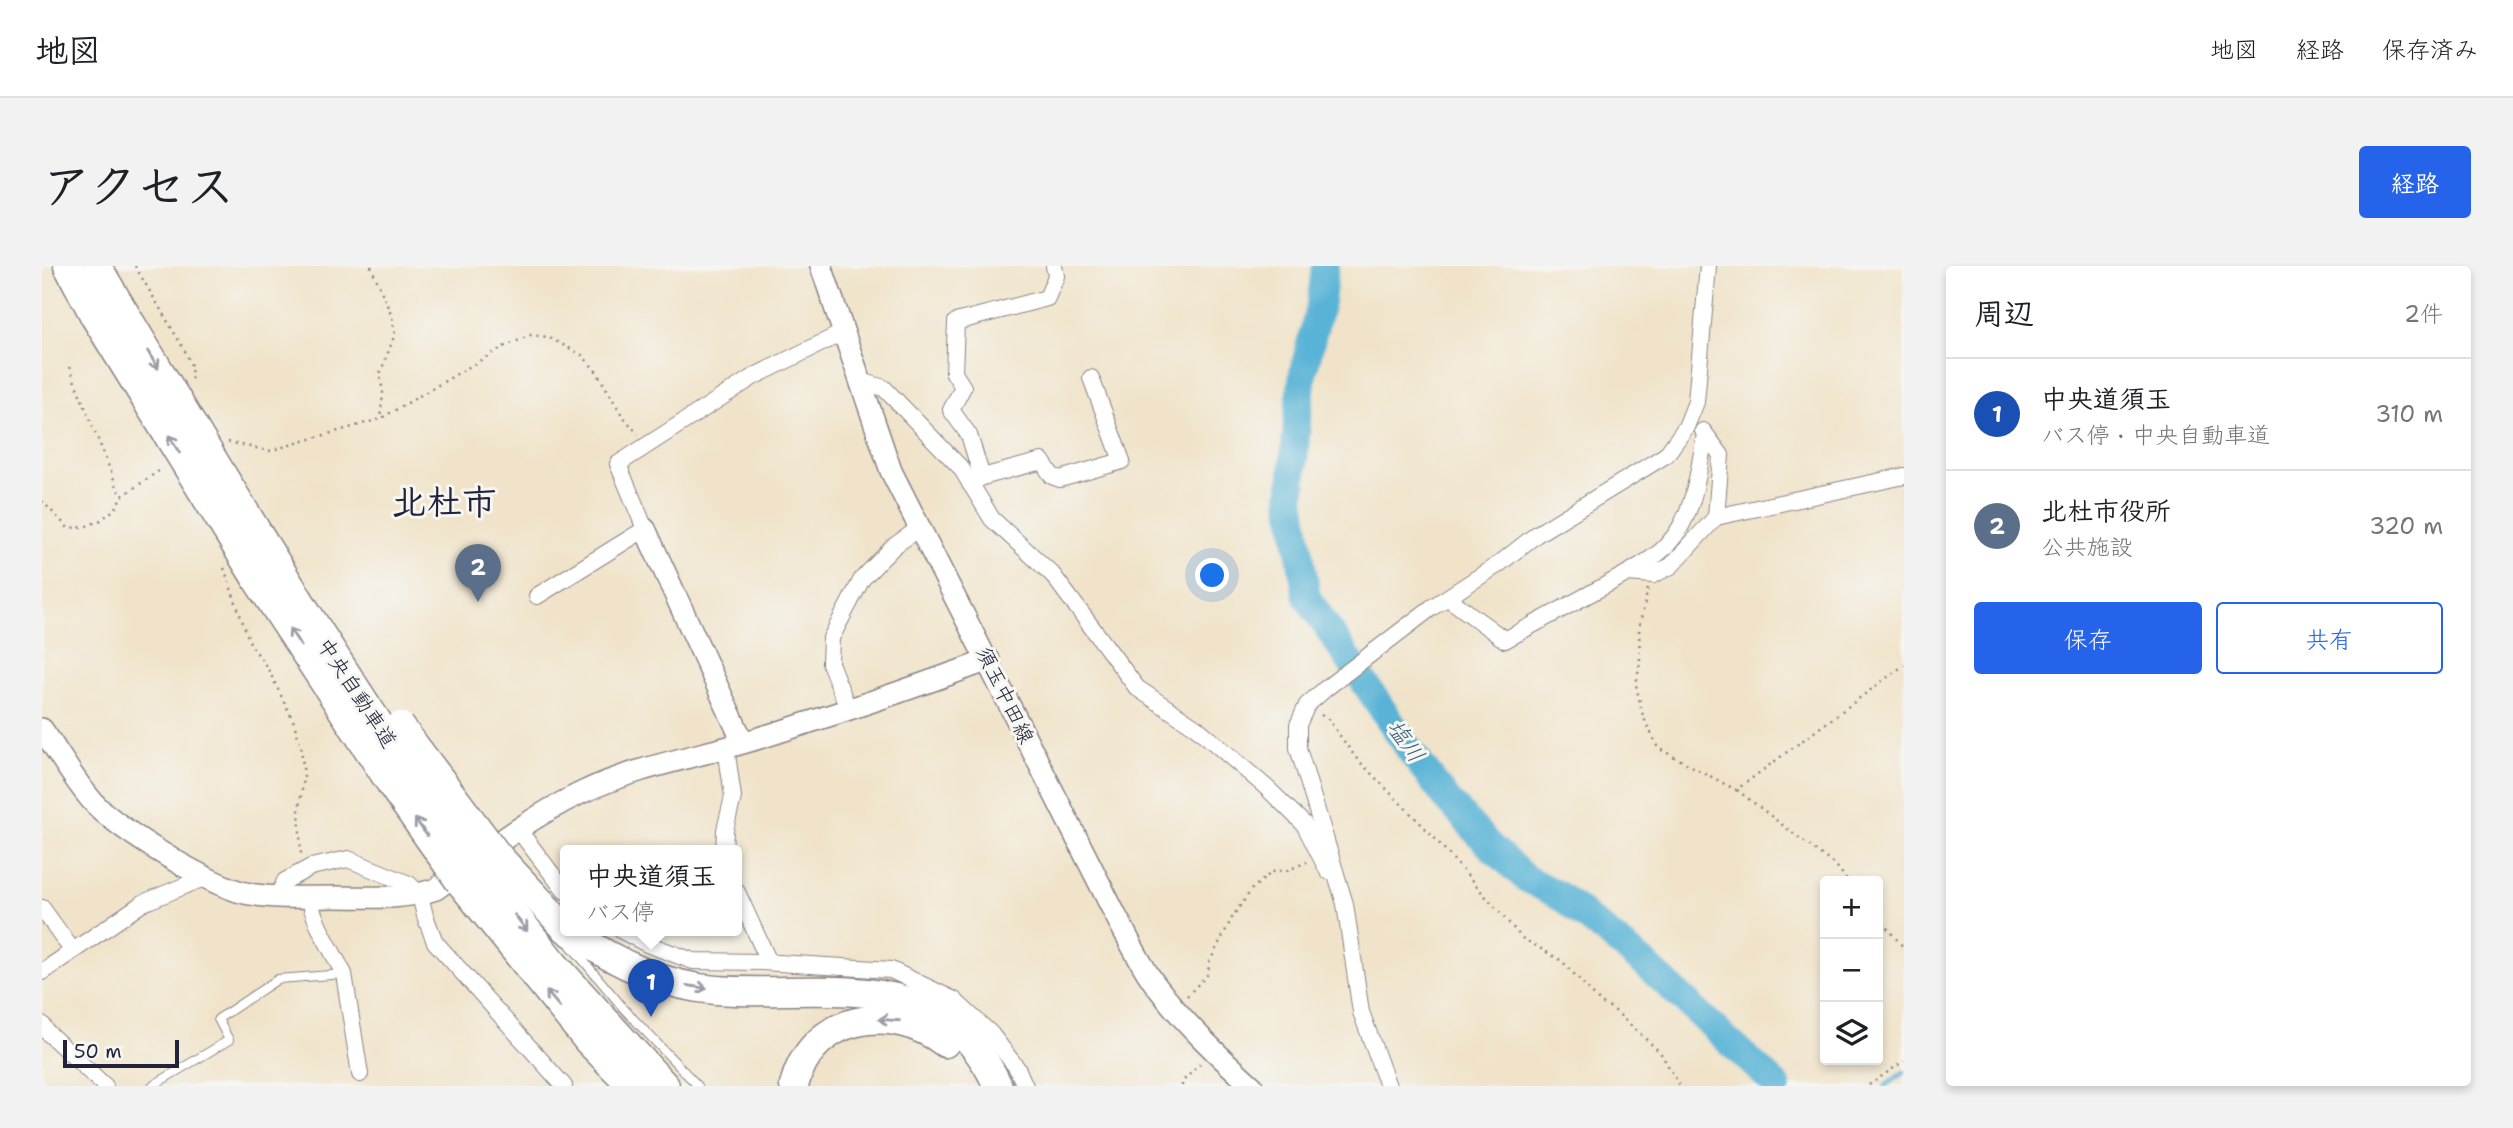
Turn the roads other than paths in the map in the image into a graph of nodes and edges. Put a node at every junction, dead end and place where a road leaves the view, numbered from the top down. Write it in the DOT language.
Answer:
graph roads {
  1 [pos="68,266"];
  2 [pos="97,266"];
  3 [pos="821,266"];
  4 [pos="1054,266"];
  5 [pos="1708,266"];
  6 [pos="107,309"];
  7 [pos="844,331"];
  8 [pos="1091,378"];
  9 [pos="861,381"];
  10 [pos="1692,415"];
  11 [pos="1705,435"];
  12 [pos="1904,476"];
  13 [pos="976,481"];
  14 [pos="1716,517"];
  15 [pos="921,527"];
  16 [pos="645,529"];
  17 [pos="1628,573"];
  18 [pos="537,596"];
  19 [pos="1448,598"];
  20 [pos="989,660"];
  21 [pos="849,711"];
  22 [pos="42,729"];
  23 [pos="735,745"];
  24 [pos="517,828"];
  25 [pos="724,845"];
  26 [pos="479,869"];
  27 [pos="1337,871"];
  28 [pos="206,877"];
  29 [pos="420,895"];
  30 [pos="278,896"];
  31 [pos="312,897"];
  32 [pos="742,907"];
  33 [pos="42,908"];
  34 [pos="560,912"];
  35 [pos="560,915"];
  36 [pos="564,936"];
  37 [pos="587,936"];
  38 [pos="632,936"];
  39 [pos="72,950"];
  40 [pos="769,962"];
  41 [pos="42,972"];
  42 [pos="344,974"];
  43 [pos="42,1024"];
  44 [pos="588,1041"];
  45 [pos="360,1074"];
  46 [pos="105,1086"];
  47 [pos="152,1086"];
  48 [pos="564,1086"];
  49 [pos="614,1086"];
  50 [pos="632,1086"];
  51 [pos="665,1086"];
  52 [pos="698,1086"];
  53 [pos="794,1086"];
  54 [pos="979,1086"];
  55 [pos="998,1086"];
  56 [pos="1025,1086"];
  57 [pos="1252,1086"];
  58 [pos="1388,1086"];
  1 -- 6 [label="highway, 中央自動車道"];
  2 -- 6 [label="highway, 中央自動車道"];
  3 -- 7 [label="street, 須玉中田線"];
  4 -- 13 [label="street"];
  5 -- 10 [label="street"];
  6 -- 26 [label="highway, 中央自動車道, one-way, bridge"];
  26 -- 6 [label="highway, 中央自動車道, one-way, bridge"];
  7 -- 9 [label="street, 須玉中田線"];
  7 -- 16 [label="street"];
  8 -- 13 [label="street"];
  9 -- 13 [label="street"];
  9 -- 15 [label="street, 須玉中田線"];
  10 -- 11 [label="street"];
  10 -- 19 [label="street"];
  11 -- 14 [label="street"];
  11 -- 17 [label="street"];
  12 -- 14 [label="street"];
  13 -- 27 [label="street"];
  14 -- 17 [label="street"];
  15 -- 20 [label="street, 須玉中田線"];
  15 -- 21 [label="street"];
  16 -- 18 [label="street"];
  16 -- 23 [label="street"];
  17 -- 19 [label="street"];
  19 -- 27 [label="street"];
  20 -- 21 [label="street"];
  20 -- 57 [label="street, 須玉中田線"];
  21 -- 23 [label="street"];
  22 -- 28 [label="street"];
  23 -- 24 [label="street"];
  23 -- 25 [label="street"];
  24 -- 29 [label="street"];
  24 -- 34 [label="street"];
  26 -- 35 [label="highway"];
  44 -- 26 [label="highway, 中央自動車道, one-way"];
  26 -- 51 [label="highway, 中央自動車道, one-way"];
  27 -- 58 [label="street"];
  28 -- 30 [label="street"];
  28 -- 39 [label="street"];
  29 -- 30 [label="street"];
  29 -- 31 [label="street"];
  29 -- 48 [label="street"];
  30 -- 31 [label="street"];
  31 -- 42 [label="street"];
  32 -- 40 [label="street"];
  33 -- 39 [label="street"];
  36 -- 52 [label="lane"];
  37 -- 55 [label="highway, one-way"];
  38 -- 40 [label="street"];
  39 -- 41 [label="street"];
  40 -- 56 [label="street"];
  42 -- 45 [label="street"];
  42 -- 47 [label="lane"];
  43 -- 46 [label="street"];
  44 -- 49 [label="highway"];
  44 -- 50 [label="highway, 中央自動車道"];
  54 -- 53 [label="highway, one-way"];
}
